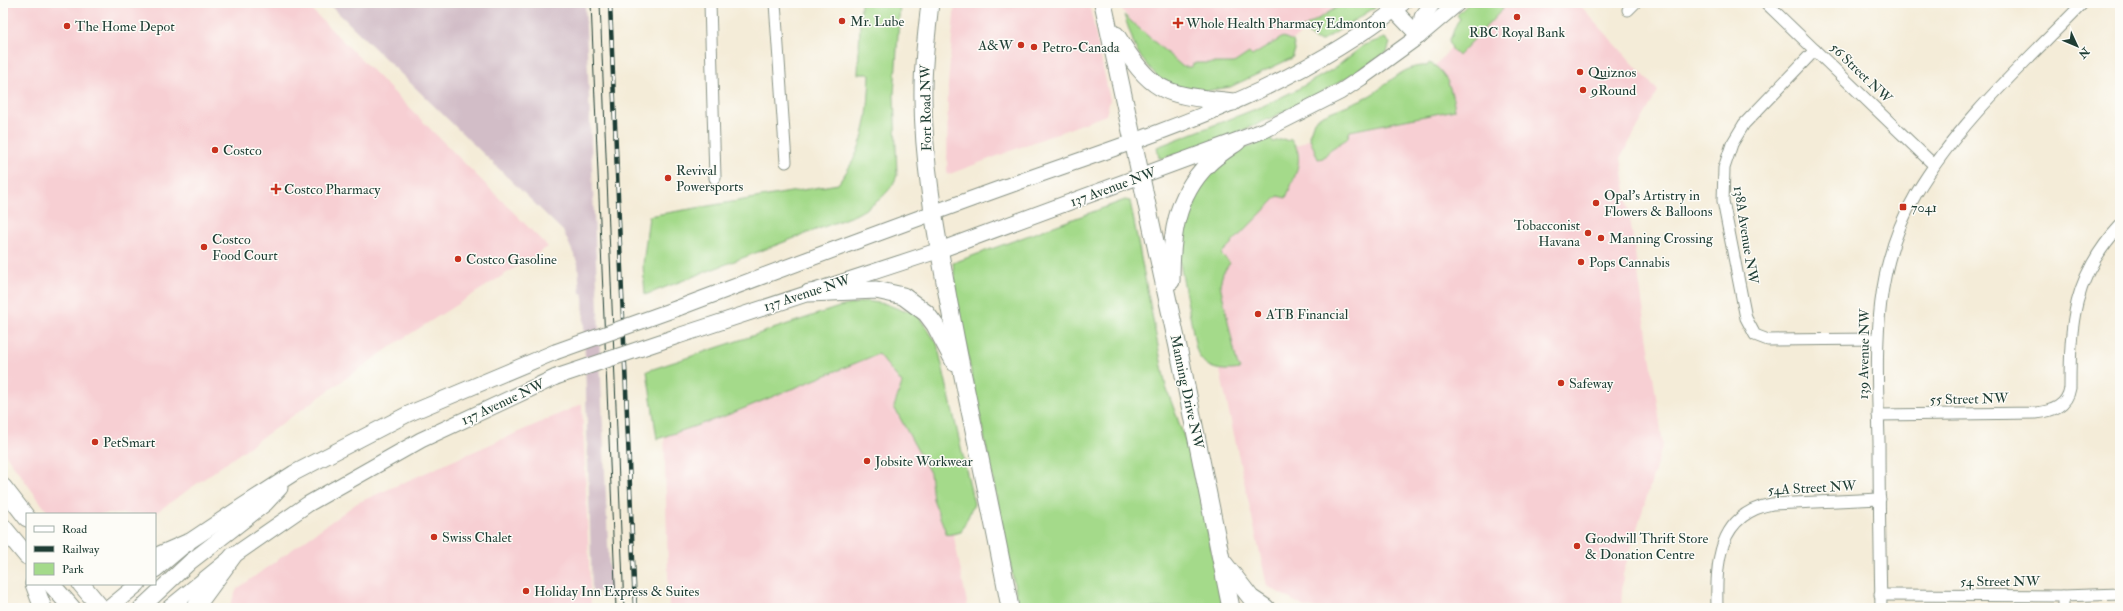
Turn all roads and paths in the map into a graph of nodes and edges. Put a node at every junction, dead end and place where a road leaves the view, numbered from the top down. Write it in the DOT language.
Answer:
graph roads {
  1 [pos="710,3"];
  2 [pos="775,3"];
  3 [pos="930,3"];
  4 [pos="1103,3"];
  5 [pos="1433,3"];
  6 [pos="1458,3"];
  7 [pos="1766,3"];
  8 [pos="2083,3"];
  9 [pos="1398,7"];
  10 [pos="1109,24"];
  11 [pos="1419,36"];
  12 [pos="1815,50"];
  13 [pos="1233,102"];
  14 [pos="1134,140"];
  15 [pos="1237,142"];
  16 [pos="786,162"];
  17 [pos="1934,165"];
  18 [pos="1142,177"];
  19 [pos="715,178"];
  20 [pos="934,212"];
  21 [pos="2120,226"];
  22 [pos="940,250"];
  23 [pos="809,293"];
  24 [pos="1170,311"];
  25 [pos="1877,339"];
  26 [pos="963,377"];
  27 [pos="1878,415"];
  28 [pos="294,473"];
  29 [pos="3,487"];
  30 [pos="1880,499"];
  31 [pos="26,517"];
  32 [pos="3,527"];
  33 [pos="15,543"];
  34 [pos="187,543"];
  35 [pos="26,555"];
  36 [pos="156,556"];
  37 [pos="233,556"];
  38 [pos="1221,560"];
  39 [pos="26,567"];
  40 [pos="156,569"];
  41 [pos="34,585"];
  42 [pos="52,585"];
  43 [pos="82,585"];
  44 [pos="137,585"];
  45 [pos="2120,594"];
  46 [pos="1880,595"];
  47 [pos="2063,596"];
  48 [pos="43,608"];
  49 [pos="72,608"];
  50 [pos="101,608"];
  51 [pos="109,608"];
  52 [pos="141,608"];
  53 [pos="169,608"];
  54 [pos="195,608"];
  55 [pos="1010,608"];
  56 [pos="1231,608"];
  57 [pos="1266,608"];
  58 [pos="1717,608"];
  59 [pos="1881,608"];
  60 [pos="2063,608"];
  1 -- 19 [label="street"];
  2 -- 16 [label="street"];
  3 -- 20 [label="main road, Fort Road NW"];
  4 -- 10 [label="main road"];
  5 -- 11 [label="main road"];
  6 -- 11 [label="main road, 137 Avenue NW"];
  7 -- 12 [label="street, 56 Street NW"];
  8 -- 17 [label="street, 139 Avenue NW"];
  9 -- 11 [label="main road"];
  9 -- 13 [label="main road, 137 Avenue NW"];
  10 -- 13 [label="main road"];
  10 -- 14 [label="main road"];
  11 -- 15 [label="main road, 137 Avenue NW"];
  12 -- 17 [label="street, 56 Street NW"];
  12 -- 25 [label="street, 138A Avenue NW"];
  13 -- 14 [label="main road, 137 Avenue NW"];
  14 -- 18 [label="main road"];
  14 -- 20 [label="main road, 137 Avenue NW"];
  15 -- 18 [label="main road, 137 Avenue NW"];
  15 -- 24 [label="main road"];
  17 -- 25 [label="street, 139 Avenue NW"];
  18 -- 22 [label="main road, 137 Avenue NW"];
  18 -- 24 [label="main road, Manning Drive NW"];
  20 -- 22 [label="main road"];
  20 -- 28 [label="main road, 137 Avenue NW, bridge"];
  21 -- 27 [label="street, 55 Street NW"];
  22 -- 23 [label="main road, 137 Avenue NW"];
  22 -- 26 [label="main road"];
  23 -- 26 [label="main road"];
  23 -- 37 [label="main road, 137 Avenue NW, bridge"];
  24 -- 38 [label="main road, Manning Drive NW"];
  25 -- 27 [label="street, 139 Avenue NW"];
  26 -- 55 [label="main road"];
  27 -- 30 [label="street, 139 Avenue NW"];
  28 -- 34 [label="main road, 137 Avenue NW"];
  28 -- 52 [label="main road"];
  29 -- 31 [label="main road"];
  30 -- 46 [label="street, 139 Avenue NW"];
  30 -- 58 [label="street, 54A Street NW"];
  32 -- 33 [label="main road"];
  33 -- 35 [label="main road"];
  33 -- 39 [label="main road"];
  34 -- 36 [label="main road"];
  34 -- 40 [label="main road, 137 Avenue NW"];
  37 -- 53 [label="main road, 137 Avenue NW"];
  37 -- 54 [label="main road"];
  38 -- 56 [label="main road, Manning Drive NW"];
  38 -- 57 [label="main road"];
  41 -- 48 [label="main road"];
  42 -- 49 [label="main road"];
  43 -- 50 [label="main road"];
  44 -- 51 [label="main road"];
  45 -- 47 [label="street, 54 Street NW"];
  46 -- 47 [label="street, 54 Street NW"];
  46 -- 59 [label="street, 139 Avenue NW"];
  47 -- 60 [label="street"];
}
